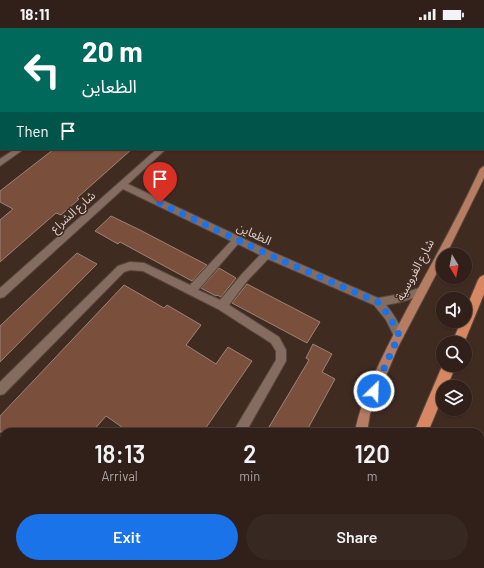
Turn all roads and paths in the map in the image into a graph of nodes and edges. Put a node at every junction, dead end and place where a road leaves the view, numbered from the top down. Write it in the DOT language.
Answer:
graph roads {
  1 [pos="19,150"];
  2 [pos="161,150"];
  3 [pos="0,163"];
  4 [pos="484,169"];
  5 [pos="122,185"];
  6 [pos="237,240"];
  7 [pos="267,254"];
  8 [pos="484,280"];
  9 [pos="192,290"];
  10 [pos="422,291"];
  11 [pos="0,294"];
  12 [pos="378,302"];
  13 [pos="222,306"];
  14 [pos="399,335"];
  15 [pos="461,336"];
  16 [pos="446,372"];
  17 [pos="0,390"];
  18 [pos="241,428"];
  19 [pos="362,428"];
  20 [pos="423,428"];
  1 -- 3 [label="street"];
  2 -- 5 [label="street, شارع الشراع"];
  4 -- 10 [label="main road, شارع الفروسية"];
  5 -- 6 [label="street, الظعاين"];
  5 -- 11 [label="street, شارع الشراع"];
  6 -- 7 [label="street, الظعاين"];
  6 -- 9 [label="street"];
  7 -- 12 [label="street, الظعاين"];
  7 -- 13 [label="street"];
  8 -- 15 [label="highway"];
  9 -- 13 [label="street"];
  9 -- 17 [label="street"];
  10 -- 12 [label="street"];
  10 -- 14 [label="main road, شارع الفروسية"];
  12 -- 14 [label="street, الظعاين"];
  13 -- 18 [label="street"];
  14 -- 19 [label="main road, شارع الفروسية"];
  16 -- 20 [label="highway"];
}
